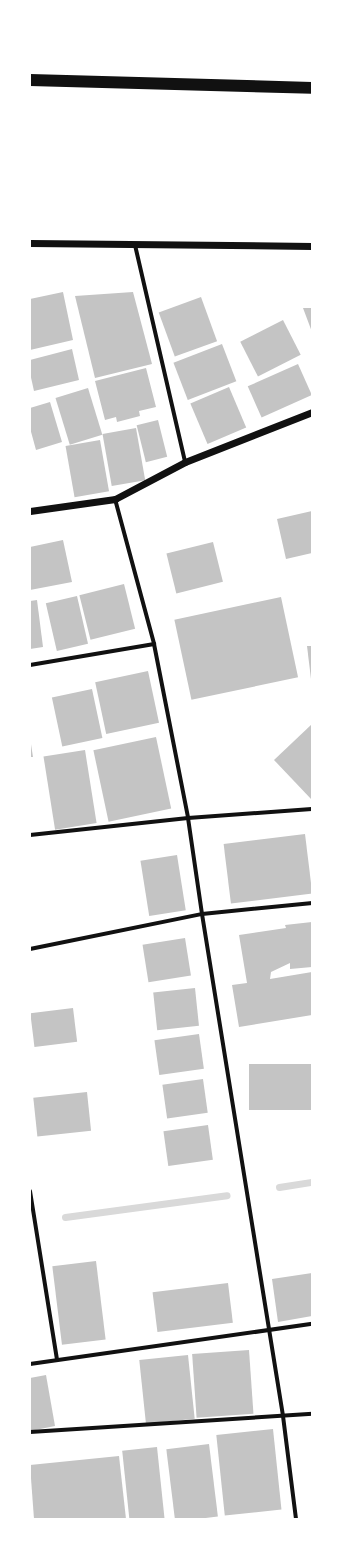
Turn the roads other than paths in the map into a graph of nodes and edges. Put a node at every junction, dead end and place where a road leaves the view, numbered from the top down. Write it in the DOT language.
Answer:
graph roads {
  1 [pos="30,80"];
  2 [pos="312,88"];
  3 [pos="30,243"];
  4 [pos="135,244"];
  5 [pos="312,246"];
  6 [pos="312,412"];
  7 [pos="185,462"];
  8 [pos="115,499"];
  9 [pos="30,511"];
  10 [pos="154,644"];
  11 [pos="30,665"];
  12 [pos="312,809"];
  13 [pos="188,818"];
  14 [pos="30,835"];
  15 [pos="312,903"];
  16 [pos="202,914"];
  17 [pos="30,948"];
  18 [pos="30,1191"];
  19 [pos="312,1324"];
  20 [pos="268,1329"];
  21 [pos="57,1360"];
  22 [pos="30,1364"];
  23 [pos="312,1414"];
  24 [pos="283,1416"];
  25 [pos="30,1432"];
  26 [pos="296,1519"];
  1 -- 2 [label="highway"];
  3 -- 4 [label="street"];
  4 -- 5 [label="street"];
  4 -- 7 [label="street"];
  6 -- 7 [label="street"];
  7 -- 8 [label="street"];
  8 -- 9 [label="street"];
  8 -- 10 [label="street"];
  10 -- 11 [label="street"];
  10 -- 13 [label="street"];
  12 -- 13 [label="street"];
  13 -- 14 [label="street"];
  13 -- 16 [label="street"];
  15 -- 16 [label="street"];
  16 -- 17 [label="street"];
  16 -- 20 [label="street"];
  18 -- 21 [label="street"];
  19 -- 20 [label="street"];
  20 -- 21 [label="street"];
  20 -- 24 [label="street"];
  21 -- 22 [label="street"];
  23 -- 24 [label="street"];
  24 -- 25 [label="street"];
  24 -- 26 [label="street"];
}
